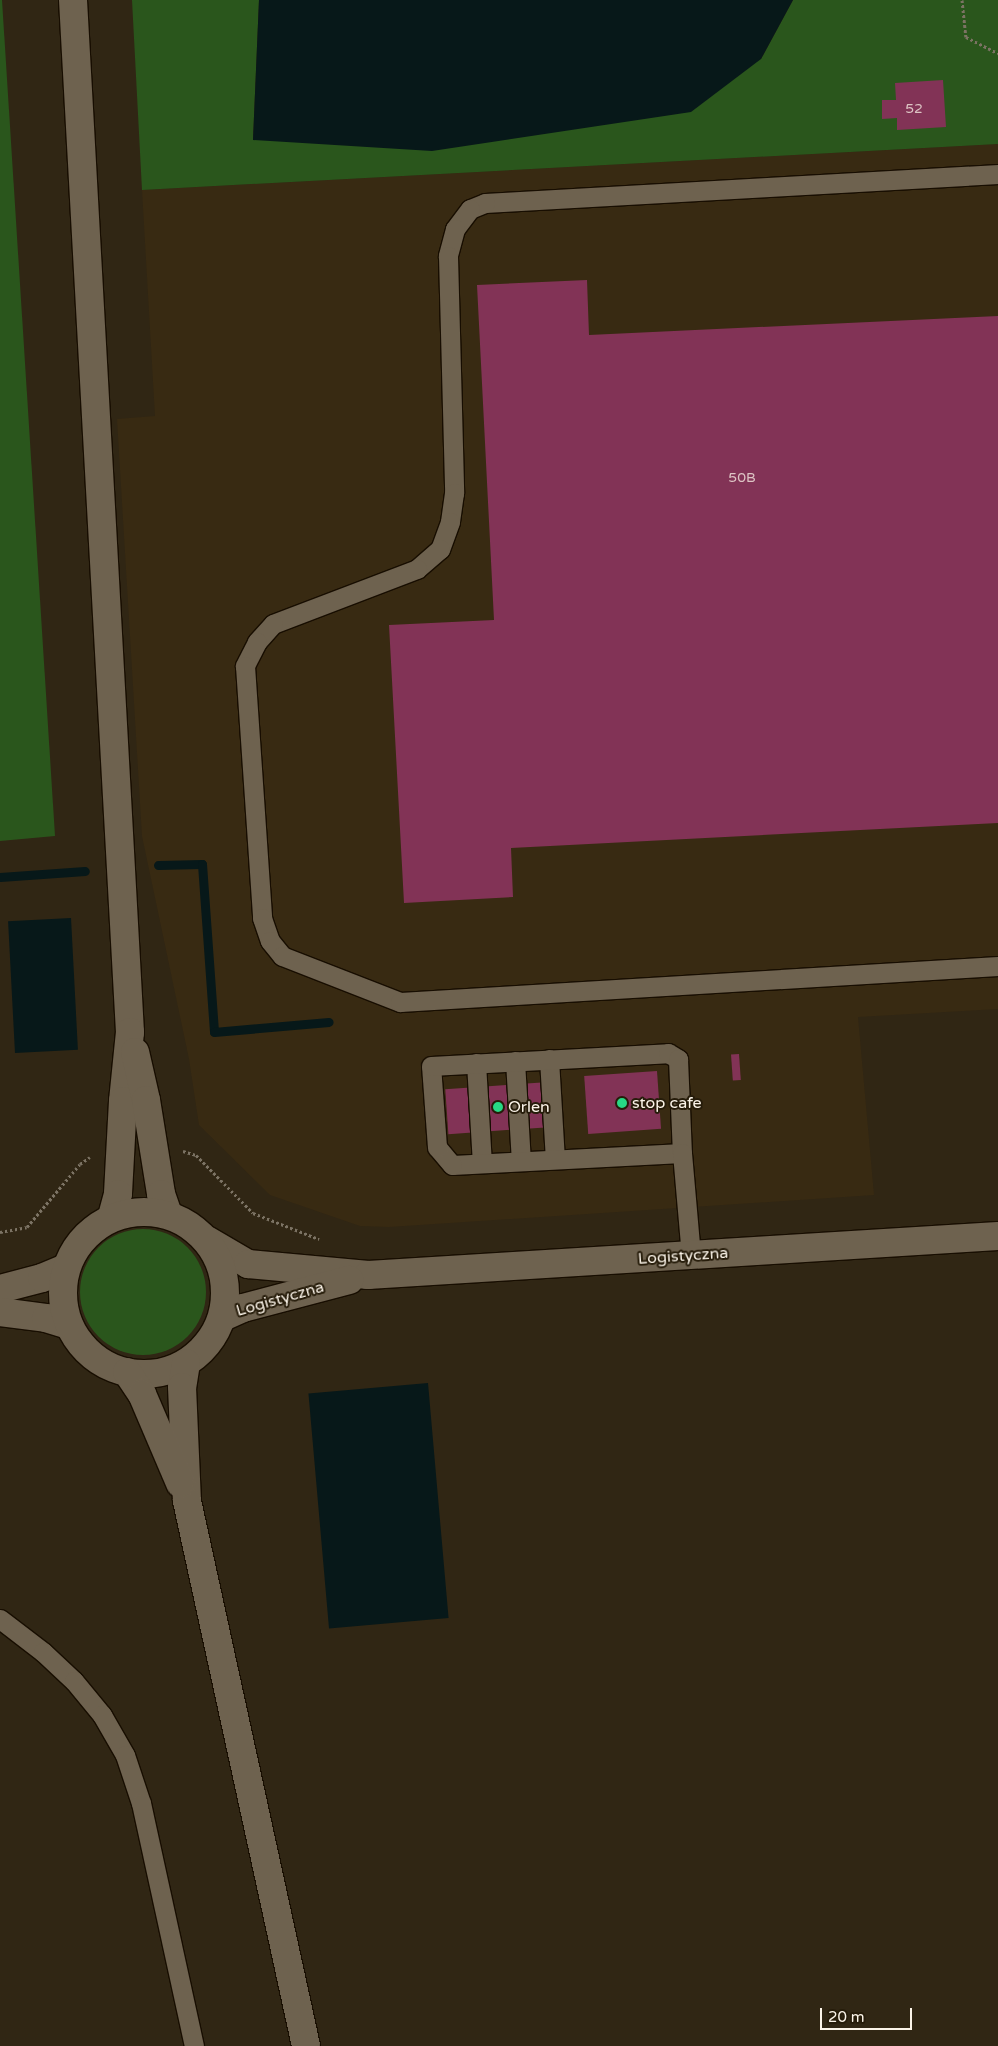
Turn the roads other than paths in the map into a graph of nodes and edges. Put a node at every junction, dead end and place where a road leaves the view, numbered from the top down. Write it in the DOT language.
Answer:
graph roads {
  1 [pos="73,0"];
  2 [pos="998,174"];
  3 [pos="998,966"];
  4 [pos="130,1032"];
  5 [pos="549,1059"];
  6 [pos="515,1061"];
  7 [pos="476,1063"];
  8 [pos="682,1153"];
  9 [pos="555,1159"];
  10 [pos="521,1161"];
  11 [pos="482,1163"];
  12 [pos="168,1214"];
  13 [pos="112,1217"];
  14 [pos="998,1236"];
  15 [pos="207,1240"];
  16 [pos="691,1255"];
  17 [pos="66,1268"];
  18 [pos="368,1275"];
  19 [pos="0,1289"];
  20 [pos="0,1312"];
  21 [pos="222,1317"];
  22 [pos="69,1325"];
  23 [pos="186,1363"];
  24 [pos="127,1372"];
  25 [pos="187,1501"];
  26 [pos="0,1619"];
  27 [pos="194,2046"];
  28 [pos="306,2046"];
  1 -- 4 [label="main road"];
  2 -- 3 [label="lane"];
  4 -- 12 [label="main road"];
  4 -- 13 [label="main road"];
  5 -- 6 [label="lane"];
  5 -- 8 [label="lane"];
  5 -- 9 [label="lane"];
  6 -- 7 [label="lane"];
  6 -- 10 [label="lane"];
  7 -- 11 [label="lane"];
  7 -- 11 [label="lane"];
  8 -- 9 [label="lane"];
  8 -- 16 [label="lane"];
  9 -- 10 [label="lane"];
  10 -- 11 [label="lane"];
  12 -- 13 [label="main road"];
  12 -- 15 [label="main road"];
  13 -- 17 [label="main road"];
  14 -- 16 [label="main road, Logistyczna"];
  15 -- 18 [label="main road, Logistyczna"];
  15 -- 21 [label="main road"];
  16 -- 18 [label="main road, Logistyczna"];
  17 -- 19 [label="main road"];
  17 -- 22 [label="main road"];
  18 -- 21 [label="main road, Logistyczna"];
  20 -- 22 [label="main road"];
  21 -- 23 [label="main road"];
  22 -- 24 [label="main road"];
  23 -- 24 [label="main road"];
  23 -- 25 [label="main road"];
  24 -- 25 [label="main road"];
  25 -- 28 [label="main road"];
  26 -- 27 [label="lane"];
}
